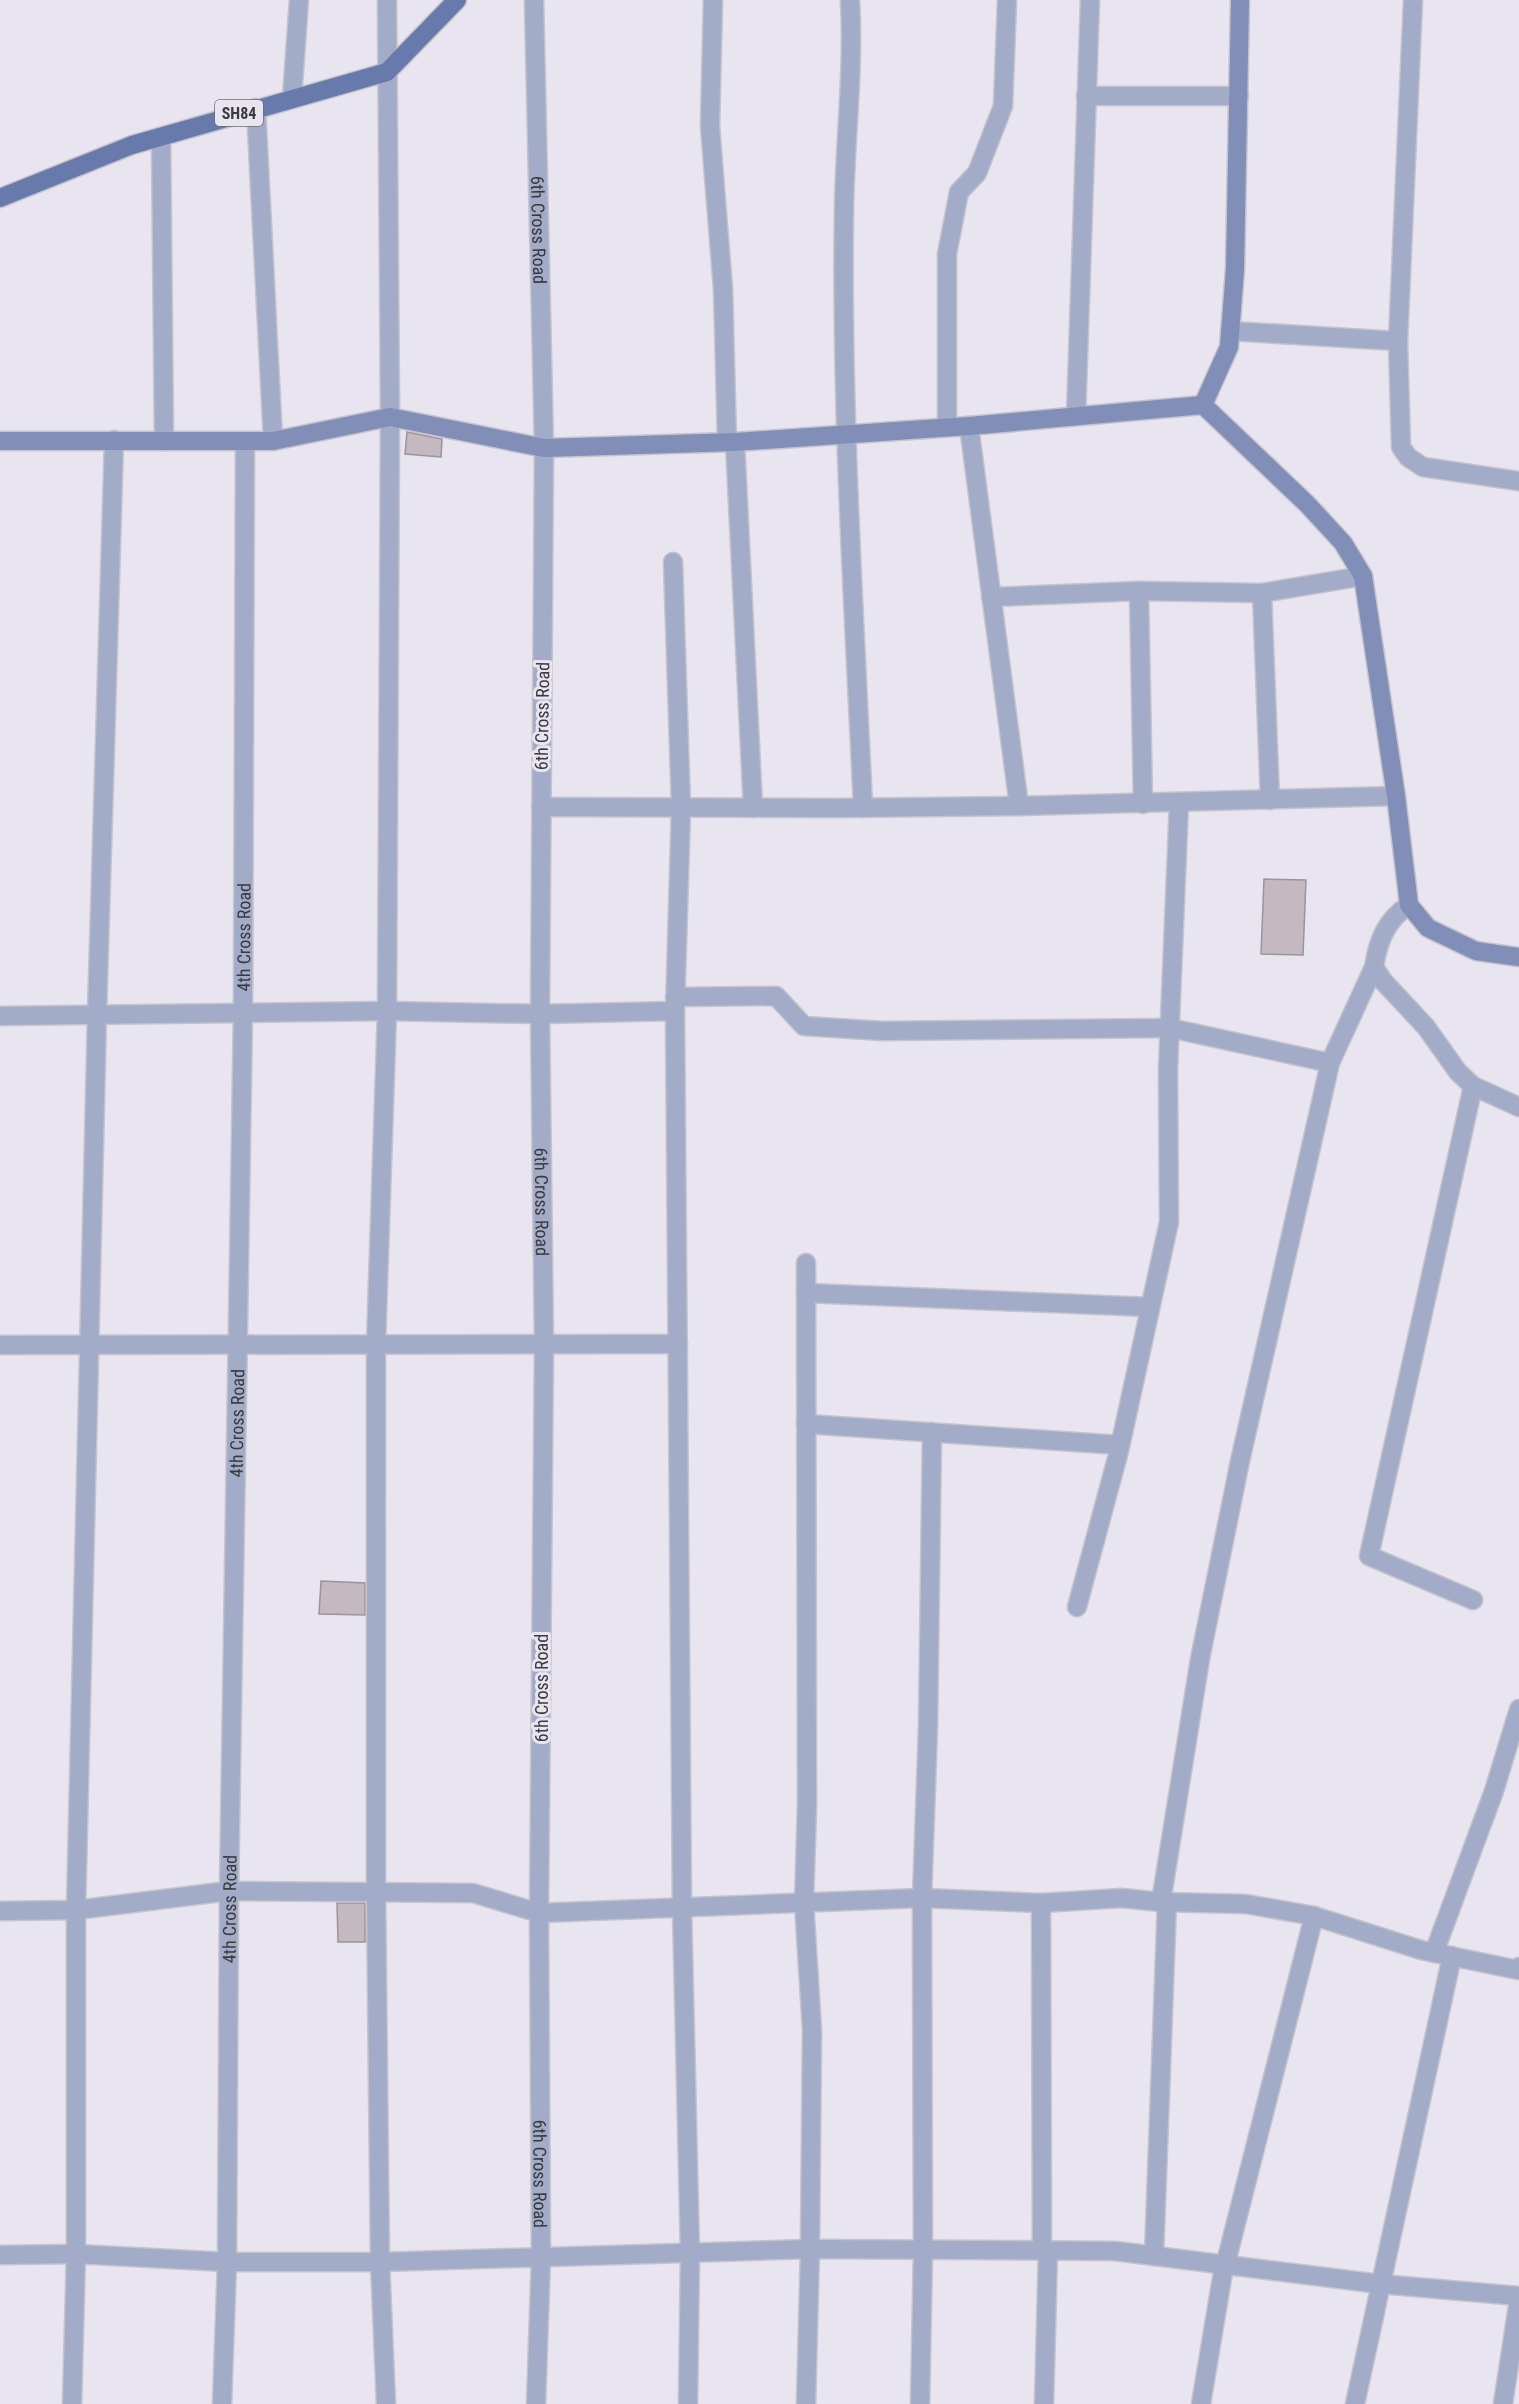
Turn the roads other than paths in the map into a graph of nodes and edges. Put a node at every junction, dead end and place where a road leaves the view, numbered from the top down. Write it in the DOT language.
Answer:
graph roads {
  1 [pos="299,0"];
  2 [pos="387,0"];
  3 [pos="458,0"];
  4 [pos="534,0"];
  5 [pos="713,0"];
  6 [pos="850,0"];
  7 [pos="1006,0"];
  8 [pos="1090,0"];
  9 [pos="1240,0"];
  10 [pos="1413,0"];
  11 [pos="387,72"];
  12 [pos="1086,96"];
  13 [pos="1239,96"];
  14 [pos="292,98"];
  15 [pos="256,108"];
  16 [pos="161,136"];
  17 [pos="0,198"];
  18 [pos="1230,331"];
  19 [pos="1398,341"];
  20 [pos="1203,405"];
  21 [pos="1076,416"];
  22 [pos="390,417"];
  23 [pos="969,426"];
  24 [pos="947,427"];
  25 [pos="847,434"];
  26 [pos="114,440"];
  27 [pos="0,441"];
  28 [pos="164,441"];
  29 [pos="273,441"];
  30 [pos="245,442"];
  31 [pos="731,442"];
  32 [pos="544,448"];
  33 [pos="1519,481"];
  34 [pos="673,562"];
  35 [pos="1363,576"];
  36 [pos="1139,591"];
  37 [pos="1262,593"];
  38 [pos="991,597"];
  39 [pos="1396,796"];
  40 [pos="1269,800"];
  41 [pos="1179,803"];
  42 [pos="1143,804"];
  43 [pos="1019,806"];
  44 [pos="541,807"];
  45 [pos="681,807"];
  46 [pos="753,808"];
  47 [pos="863,808"];
  48 [pos="1409,905"];
  49 [pos="1519,957"];
  50 [pos="1374,967"];
  51 [pos="675,1004"];
  52 [pos="243,1011"];
  53 [pos="387,1011"];
  54 [pos="97,1014"];
  55 [pos="540,1014"];
  56 [pos="0,1016"];
  57 [pos="1170,1028"];
  58 [pos="1330,1063"];
  59 [pos="1473,1086"];
  60 [pos="1519,1107"];
  61 [pos="806,1263"];
  62 [pos="806,1293"];
  63 [pos="1150,1307"];
  64 [pos="91,1344"];
  65 [pos="237,1344"];
  66 [pos="376,1344"];
  67 [pos="678,1344"];
  68 [pos="0,1345"];
  69 [pos="544,1345"];
  70 [pos="806,1424"];
  71 [pos="932,1432"];
  72 [pos="1120,1445"];
  73 [pos="1473,1600"];
  74 [pos="1077,1607"];
  75 [pos="1519,1709"];
  76 [pos="229,1891"];
  77 [pos="376,1892"];
  78 [pos="922,1898"];
  79 [pos="1164,1902"];
  80 [pos="804,1903"];
  81 [pos="1041,1903"];
  82 [pos="682,1908"];
  83 [pos="76,1910"];
  84 [pos="0,1911"];
  85 [pos="539,1914"];
  86 [pos="1314,1916"];
  87 [pos="1443,1954"];
  88 [pos="1519,1972"];
  89 [pos="810,2249"];
  90 [pos="923,2251"];
  91 [pos="1045,2251"];
  92 [pos="690,2253"];
  93 [pos="76,2254"];
  94 [pos="0,2255"];
  95 [pos="1154,2256"];
  96 [pos="541,2257"];
  97 [pos="226,2262"];
  98 [pos="380,2262"];
  99 [pos="1225,2266"];
  100 [pos="1380,2284"];
  101 [pos="1519,2298"];
  102 [pos="72,2404"];
  103 [pos="222,2404"];
  104 [pos="386,2404"];
  105 [pos="536,2404"];
  106 [pos="688,2404"];
  107 [pos="806,2404"];
  108 [pos="921,2404"];
  109 [pos="1044,2404"];
  110 [pos="1202,2404"];
  111 [pos="1355,2404"];
  112 [pos="1503,2404"];
  1 -- 14 [label="street"];
  2 -- 11 [label="street"];
  3 -- 11 [label="main road"];
  4 -- 32 [label="street, 6th Cross Road"];
  5 -- 31 [label="street"];
  6 -- 25 [label="street"];
  7 -- 24 [label="street"];
  8 -- 12 [label="street"];
  9 -- 13 [label="street"];
  10 -- 19 [label="street"];
  11 -- 14 [label="main road, SH84"];
  11 -- 22 [label="street"];
  12 -- 13 [label="street"];
  12 -- 21 [label="street"];
  13 -- 18 [label="street"];
  14 -- 15 [label="main road, SH84"];
  15 -- 16 [label="main road, SH84"];
  15 -- 29 [label="street"];
  16 -- 17 [label="main road, SH84"];
  16 -- 28 [label="street"];
  18 -- 19 [label="street"];
  18 -- 20 [label="street"];
  19 -- 33 [label="street"];
  20 -- 21 [label="street"];
  20 -- 35 [label="street"];
  21 -- 23 [label="street"];
  22 -- 29 [label="street"];
  22 -- 32 [label="street"];
  22 -- 53 [label="street"];
  23 -- 24 [label="street"];
  23 -- 38 [label="street"];
  24 -- 25 [label="street"];
  25 -- 31 [label="street"];
  25 -- 47 [label="street"];
  26 -- 27 [label="street"];
  26 -- 28 [label="street"];
  26 -- 54 [label="street"];
  28 -- 30 [label="street"];
  29 -- 30 [label="street"];
  30 -- 52 [label="street, 4th Cross Road"];
  31 -- 32 [label="street"];
  31 -- 46 [label="street"];
  32 -- 44 [label="street, 6th Cross Road"];
  34 -- 45 [label="street"];
  35 -- 37 [label="street"];
  35 -- 39 [label="street"];
  36 -- 37 [label="street"];
  36 -- 38 [label="street"];
  36 -- 42 [label="street"];
  37 -- 40 [label="street"];
  38 -- 43 [label="street"];
  39 -- 40 [label="street"];
  39 -- 48 [label="street"];
  40 -- 41 [label="street"];
  41 -- 42 [label="street"];
  41 -- 57 [label="street"];
  42 -- 43 [label="street"];
  43 -- 47 [label="street"];
  44 -- 45 [label="street"];
  44 -- 55 [label="street, 6th Cross Road"];
  45 -- 46 [label="street"];
  45 -- 51 [label="street"];
  46 -- 47 [label="street"];
  48 -- 49 [label="street"];
  48 -- 50 [label="street"];
  50 -- 58 [label="street"];
  50 -- 59 [label="street"];
  51 -- 55 [label="street"];
  51 -- 57 [label="street"];
  51 -- 67 [label="street"];
  52 -- 53 [label="street"];
  52 -- 54 [label="street"];
  52 -- 65 [label="street, 4th Cross Road"];
  53 -- 55 [label="street"];
  53 -- 66 [label="street"];
  54 -- 56 [label="street"];
  54 -- 64 [label="street"];
  55 -- 69 [label="street, 6th Cross Road"];
  57 -- 58 [label="street"];
  57 -- 63 [label="street"];
  58 -- 79 [label="street"];
  59 -- 60 [label="street"];
  59 -- 73 [label="street"];
  61 -- 62 [label="street"];
  62 -- 63 [label="street"];
  62 -- 70 [label="street"];
  63 -- 72 [label="street"];
  64 -- 65 [label="street"];
  64 -- 68 [label="street"];
  64 -- 83 [label="street"];
  65 -- 66 [label="street"];
  65 -- 76 [label="street, 4th Cross Road"];
  66 -- 69 [label="street"];
  66 -- 77 [label="street"];
  67 -- 69 [label="street"];
  67 -- 82 [label="street"];
  69 -- 85 [label="street, 6th Cross Road"];
  70 -- 71 [label="street"];
  70 -- 80 [label="street"];
  71 -- 72 [label="street"];
  71 -- 78 [label="street"];
  72 -- 74 [label="street"];
  75 -- 87 [label="street"];
  76 -- 77 [label="street"];
  76 -- 83 [label="street"];
  76 -- 97 [label="street, 4th Cross Road"];
  77 -- 85 [label="street"];
  77 -- 98 [label="street"];
  78 -- 80 [label="street"];
  78 -- 81 [label="street"];
  78 -- 90 [label="street"];
  79 -- 81 [label="street"];
  79 -- 86 [label="street"];
  79 -- 95 [label="street"];
  80 -- 82 [label="street"];
  80 -- 89 [label="street"];
  81 -- 91 [label="street"];
  82 -- 85 [label="street"];
  82 -- 92 [label="street"];
  83 -- 84 [label="street"];
  83 -- 93 [label="street"];
  85 -- 96 [label="street, 6th Cross Road"];
  86 -- 87 [label="street"];
  86 -- 99 [label="street"];
  87 -- 88 [label="street"];
  87 -- 100 [label="street"];
  89 -- 90 [label="street"];
  89 -- 92 [label="street"];
  89 -- 107 [label="street"];
  90 -- 91 [label="street"];
  90 -- 108 [label="street"];
  91 -- 95 [label="street"];
  91 -- 109 [label="street"];
  92 -- 96 [label="street"];
  92 -- 106 [label="street"];
  93 -- 94 [label="street"];
  93 -- 97 [label="street"];
  93 -- 102 [label="street"];
  95 -- 99 [label="street"];
  96 -- 98 [label="street"];
  96 -- 105 [label="street, 6th Cross Road"];
  97 -- 98 [label="street"];
  97 -- 103 [label="street, 4th Cross Road"];
  98 -- 104 [label="street"];
  99 -- 100 [label="street"];
  99 -- 110 [label="street"];
  100 -- 101 [label="street"];
  100 -- 111 [label="street"];
  101 -- 112 [label="street"];
}
